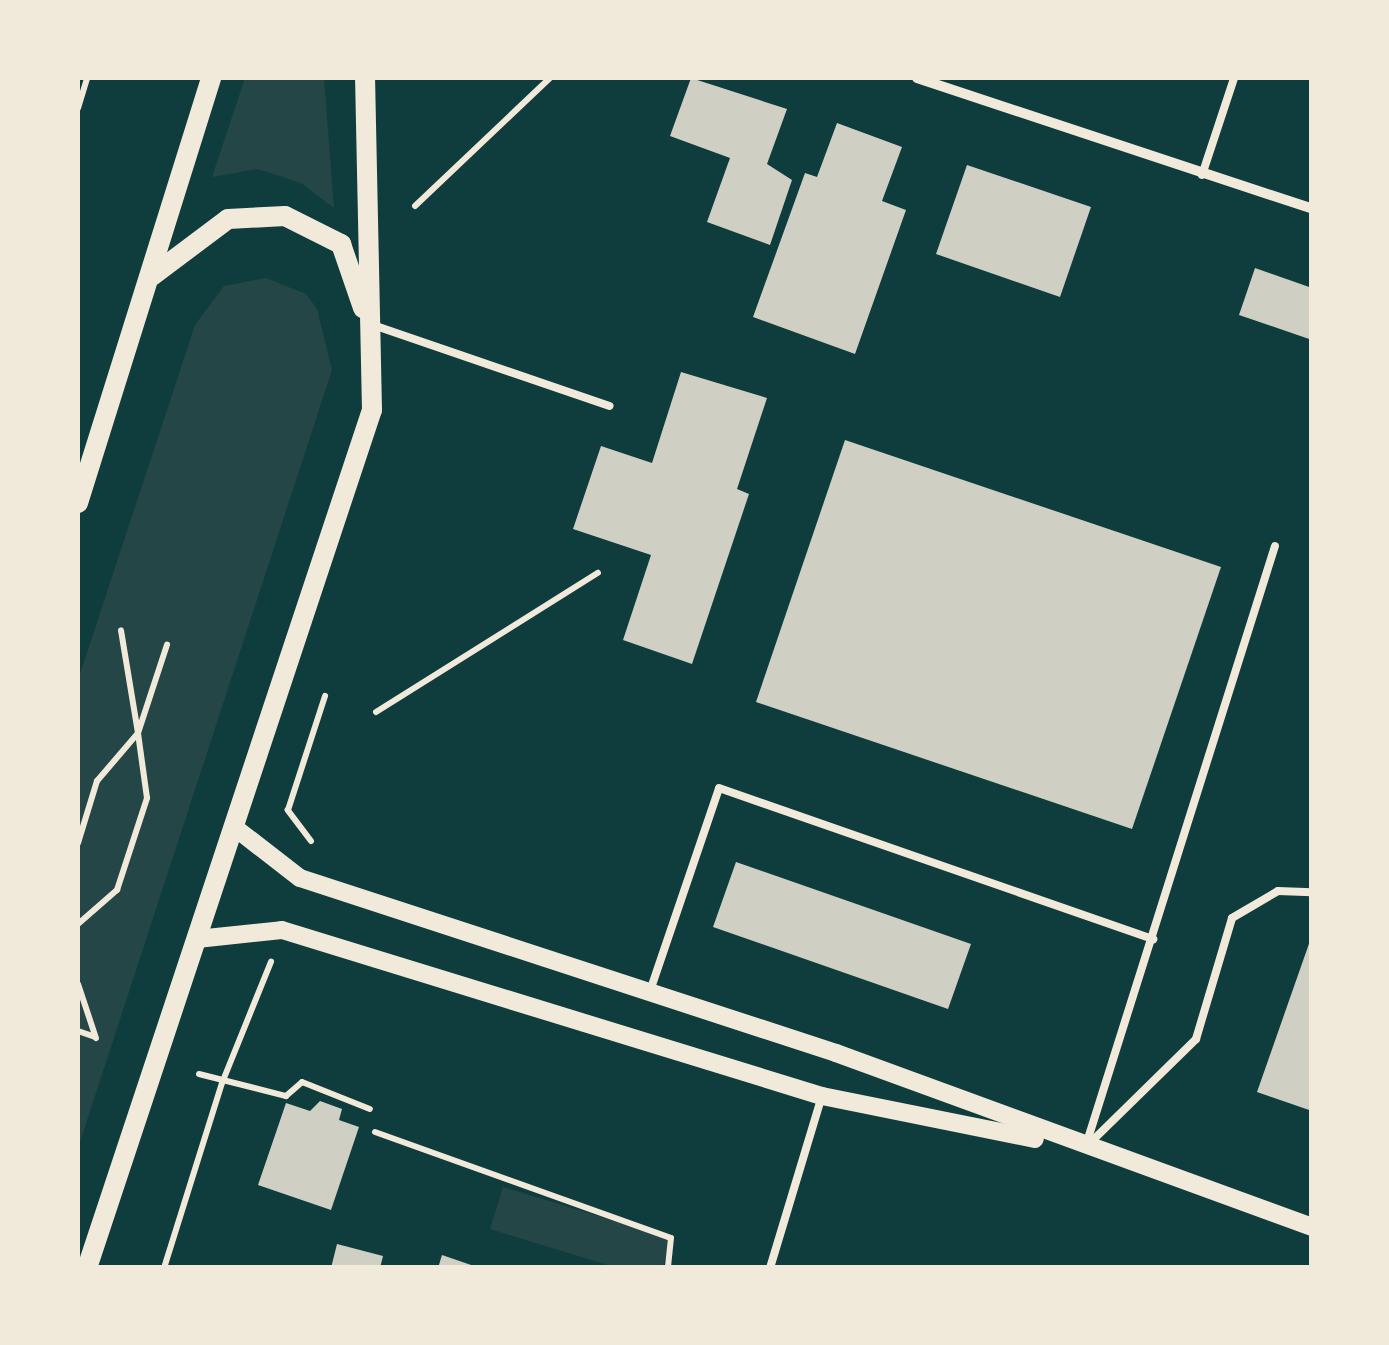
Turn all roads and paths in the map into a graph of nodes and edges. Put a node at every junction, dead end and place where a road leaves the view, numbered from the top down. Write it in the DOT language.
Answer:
graph roads {
  1 [pos="87,78"];
  2 [pos="212,78"];
  3 [pos="365,78"];
  4 [pos="550,78"];
  5 [pos="917,78"];
  6 [pos="1234,78"];
  7 [pos="78,108"];
  8 [pos="1202,175"];
  9 [pos="415,206"];
  10 [pos="1312,209"];
  11 [pos="152,276"];
  12 [pos="369,324"];
  13 [pos="610,406"];
  14 [pos="78,503"];
  15 [pos="1274,546"];
  16 [pos="598,573"];
  17 [pos="122,630"];
  18 [pos="167,644"];
  19 [pos="324,696"];
  20 [pos="376,712"];
  21 [pos="138,733"];
  22 [pos="234,827"];
  23 [pos="311,842"];
  24 [pos="78,843"];
  25 [pos="1312,892"];
  26 [pos="78,920"];
  27 [pos="197,938"];
  28 [pos="1153,938"];
  29 [pos="271,962"];
  30 [pos="78,984"];
  31 [pos="650,991"];
  32 [pos="78,1032"];
  33 [pos="200,1074"];
  34 [pos="222,1083"];
  35 [pos="822,1096"];
  36 [pos="370,1109"];
  37 [pos="374,1132"];
  38 [pos="1084,1149"];
  39 [pos="1312,1227"];
  40 [pos="87,1264"];
  41 [pos="164,1268"];
  42 [pos="668,1268"];
  43 [pos="770,1268"];
  1 -- 7 [label="path"];
  2 -- 11 [label="main road"];
  3 -- 12 [label="main road"];
  4 -- 9 [label="path"];
  5 -- 8 [label="street"];
  6 -- 8 [label="lane"];
  8 -- 10 [label="street"];
  11 -- 12 [label="main road"];
  11 -- 14 [label="main road"];
  12 -- 13 [label="lane"];
  12 -- 22 [label="main road"];
  15 -- 28 [label="lane"];
  16 -- 20 [label="path"];
  17 -- 21 [label="path"];
  18 -- 21 [label="path"];
  19 -- 23 [label="path"];
  21 -- 24 [label="path"];
  21 -- 26 [label="path"];
  22 -- 27 [label="main road"];
  22 -- 31 [label="street"];
  25 -- 38 [label="lane"];
  27 -- 35 [label="street"];
  27 -- 40 [label="main road"];
  28 -- 31 [label="lane"];
  28 -- 38 [label="lane"];
  29 -- 34 [label="path"];
  30 -- 32 [label="path"];
  31 -- 38 [label="street"];
  33 -- 34 [label="path"];
  34 -- 36 [label="path"];
  34 -- 41 [label="path"];
  35 -- 38 [label="street"];
  35 -- 43 [label="lane"];
  37 -- 42 [label="path"];
  38 -- 39 [label="street"];
}
